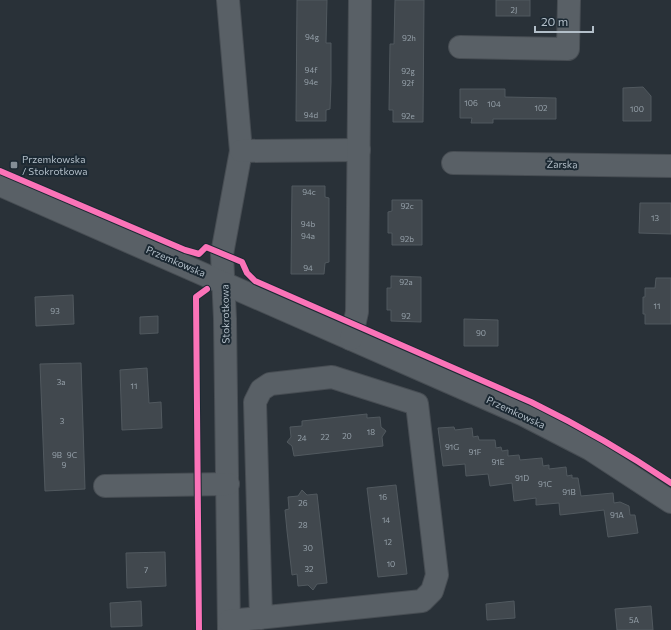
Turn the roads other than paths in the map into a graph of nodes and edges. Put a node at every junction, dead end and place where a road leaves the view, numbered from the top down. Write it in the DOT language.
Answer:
graph roads {
  1 [pos="228,0"];
  2 [pos="360,0"];
  3 [pos="568,0"];
  4 [pos="460,47"];
  5 [pos="360,150"];
  6 [pos="241,151"];
  7 [pos="453,163"];
  8 [pos="671,166"];
  9 [pos="0,185"];
  10 [pos="224,282"];
  11 [pos="351,338"];
  12 [pos="413,365"];
  13 [pos="417,404"];
  14 [pos="228,484"];
  15 [pos="105,486"];
  16 [pos="671,502"];
  17 [pos="261,618"];
  18 [pos="229,626"];
  1 -- 6 [label="street, Stokrotkowa"];
  2 -- 5 [label="street"];
  3 -- 4 [label="street"];
  5 -- 6 [label="street"];
  5 -- 11 [label="street"];
  6 -- 10 [label="street, Stokrotkowa"];
  7 -- 8 [label="street, Żarska"];
  9 -- 10 [label="street, Przemkowska"];
  10 -- 11 [label="street, Przemkowska"];
  10 -- 14 [label="street, Stokrotkowa"];
  11 -- 12 [label="street, Przemkowska"];
  12 -- 13 [label="street"];
  12 -- 16 [label="street, Przemkowska"];
  13 -- 17 [label="street"];
  13 -- 17 [label="street"];
  14 -- 15 [label="street"];
  14 -- 18 [label="street, Stokrotkowa"];
  17 -- 18 [label="street"];
}
